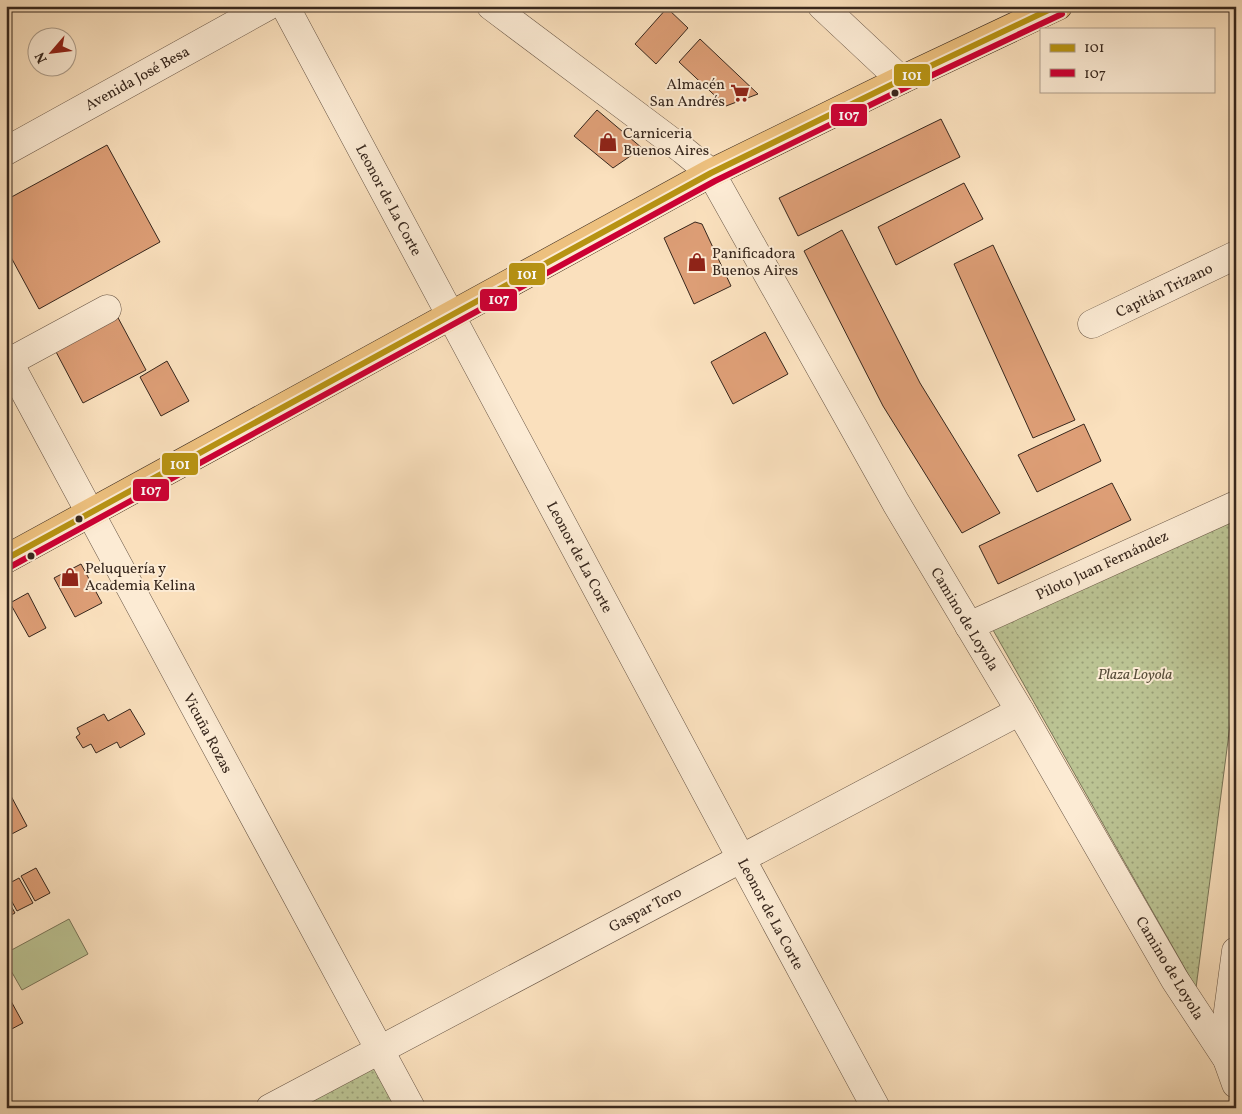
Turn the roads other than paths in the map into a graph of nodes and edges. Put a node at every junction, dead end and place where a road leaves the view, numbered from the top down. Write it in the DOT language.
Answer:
graph roads {
  1 [pos="268,6"];
  2 [pos="285,6"];
  3 [pos="491,6"];
  4 [pos="822,6"];
  5 [pos="1058,6"];
  6 [pos="901,80"];
  7 [pos="6,150"];
  8 [pos="711,173"];
  9 [pos="1236,255"];
  10 [pos="107,309"];
  11 [pos="450,316"];
  12 [pos="1092,324"];
  13 [pos="8,360"];
  14 [pos="1236,505"];
  15 [pos="90,513"];
  16 [pos="6,559"];
  17 [pos="969,626"];
  18 [pos="1020,711"];
  19 [pos="741,858"];
  20 [pos="1236,951"];
  21 [pos="1232,1009"];
  22 [pos="380,1050"];
  23 [pos="1232,1072"];
  24 [pos="270,1108"];
  25 [pos="411,1108"];
  26 [pos="876,1108"];
  1 -- 7 [label="street, Avenida José Besa"];
  2 -- 11 [label="street, Leonor de La Corte"];
  3 -- 8 [label="street"];
  4 -- 6 [label="street"];
  5 -- 6 [label="main road"];
  6 -- 8 [label="main road"];
  8 -- 11 [label="main road"];
  8 -- 17 [label="street, Camino de Loyola"];
  9 -- 12 [label="street, Capitán Trizano"];
  10 -- 13 [label="street"];
  11 -- 15 [label="main road"];
  11 -- 19 [label="street, Leonor de La Corte"];
  13 -- 15 [label="street, Vicuña Rozas"];
  14 -- 17 [label="street, Piloto Juan Fernández"];
  15 -- 16 [label="main road"];
  15 -- 22 [label="street, Vicuña Rozas"];
  17 -- 18 [label="street, Camino de Loyola"];
  18 -- 19 [label="street, Gaspar Toro"];
  18 -- 23 [label="street, Camino de Loyola"];
  19 -- 22 [label="street, Gaspar Toro"];
  19 -- 26 [label="street, Leonor de La Corte"];
  20 -- 21 [label="street, Camino de Loyola"];
  21 -- 23 [label="street, Camino de Loyola"];
  22 -- 24 [label="street, Gaspar Toro"];
  22 -- 25 [label="street, Vicuña Rozas"];
}
